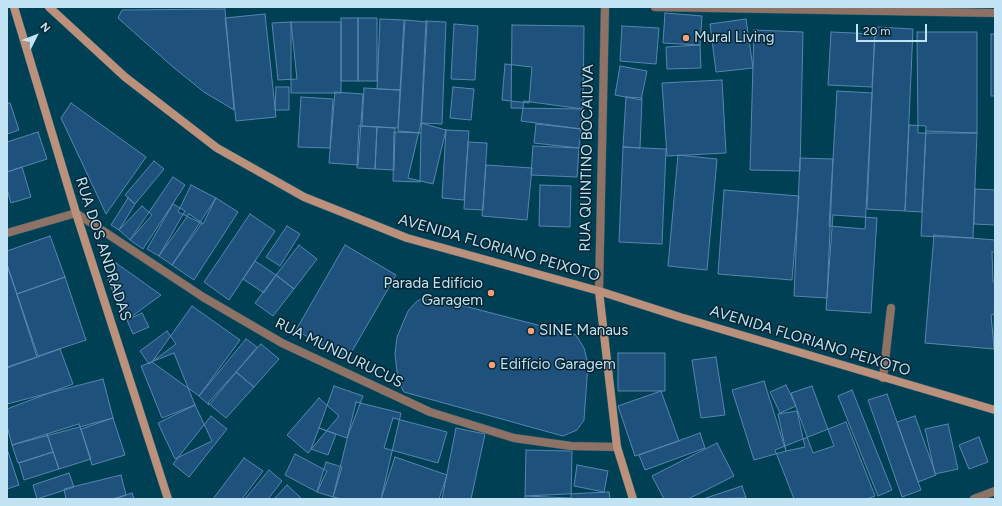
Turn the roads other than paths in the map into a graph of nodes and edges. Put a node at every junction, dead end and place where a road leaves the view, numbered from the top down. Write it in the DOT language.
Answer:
graph roads {
  1 [pos="14,7"];
  2 [pos="50,7"];
  3 [pos="605,7"];
  4 [pos="655,7"];
  5 [pos="995,13"];
  6 [pos="76,213"];
  7 [pos="7,233"];
  8 [pos="598,291"];
  9 [pos="891,308"];
  10 [pos="883,378"];
  11 [pos="995,410"];
  12 [pos="617,446"];
  13 [pos="995,491"];
  14 [pos="168,499"];
  15 [pos="633,499"];
  16 [pos="974,499"];
  1 -- 6 [label="street, RUA DOS ANDRADAS"];
  2 -- 8 [label="street, AVENIDA FLORIANO PEIXOTO"];
  3 -- 8 [label="street, RUA QUINTINO BOCAIUVA"];
  4 -- 5 [label="street"];
  6 -- 7 [label="street"];
  6 -- 12 [label="street, RUA MUNDURUCUS"];
  6 -- 14 [label="street, RUA DOS ANDRADAS"];
  8 -- 10 [label="street, AVENIDA FLORIANO PEIXOTO"];
  8 -- 12 [label="street, RUA QUINTINO BOCAIUVA"];
  9 -- 10 [label="street"];
  10 -- 11 [label="street, AVENIDA FLORIANO PEIXOTO"];
  12 -- 15 [label="street, RUA QUINTINO BOCAIUVA"];
  13 -- 16 [label="street"];
}
